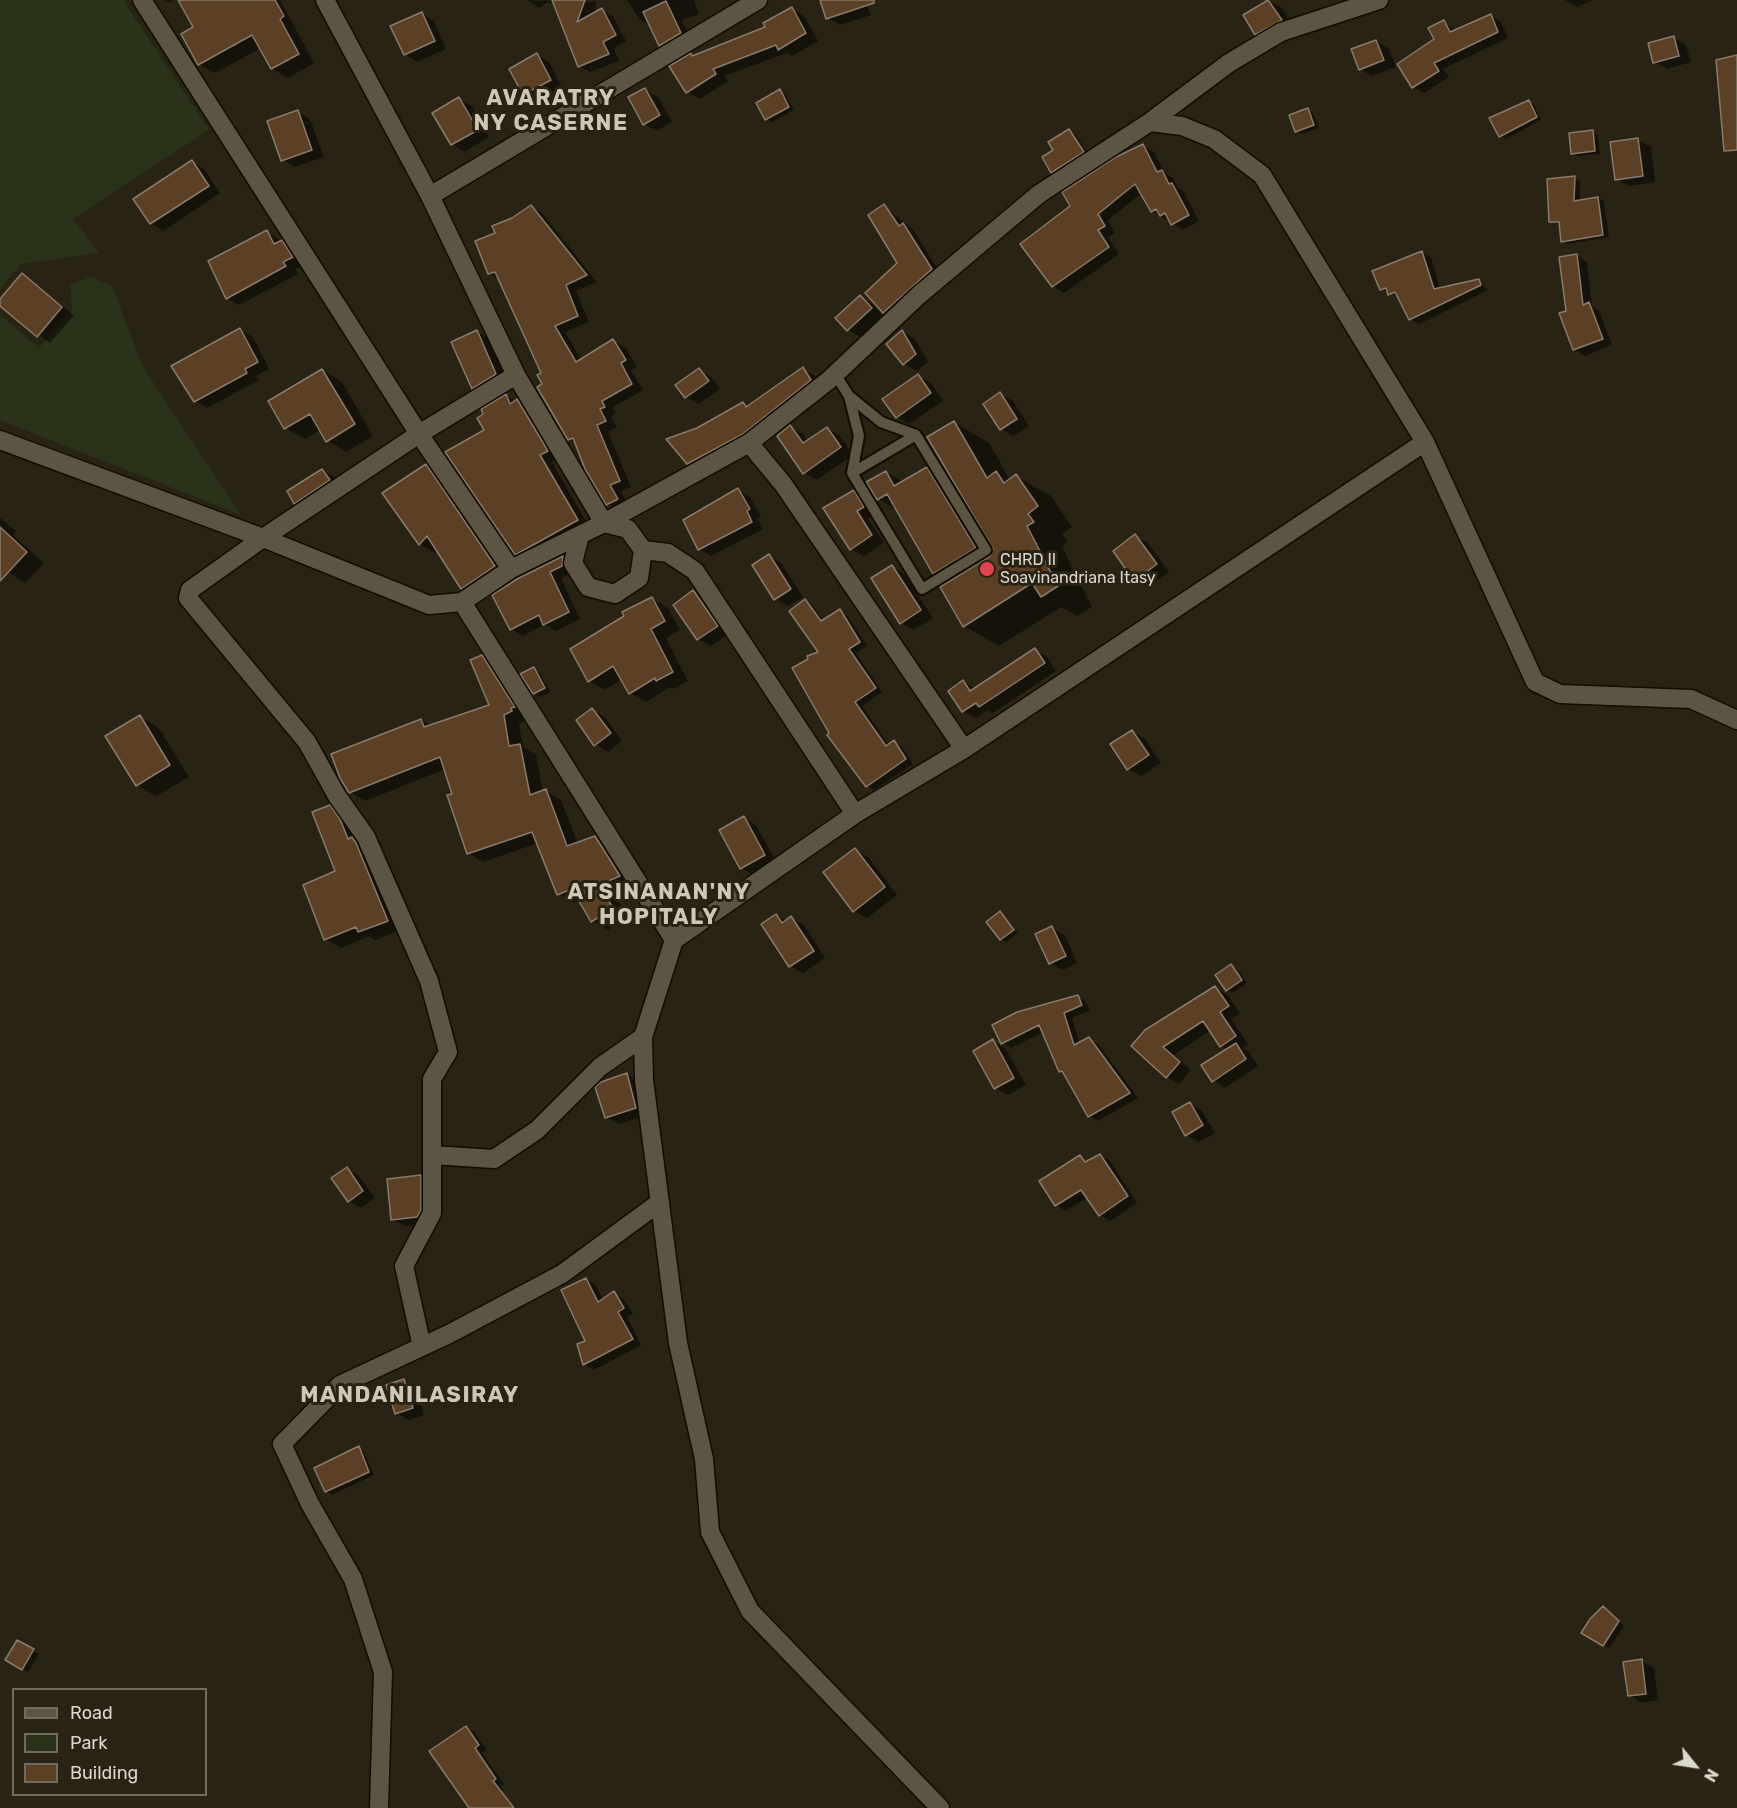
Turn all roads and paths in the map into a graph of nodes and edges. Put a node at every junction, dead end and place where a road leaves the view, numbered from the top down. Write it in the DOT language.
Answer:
graph roads {
  1 [pos="142,0"];
  2 [pos="325,0"];
  3 [pos="758,0"];
  4 [pos="1379,0"];
  5 [pos="1150,122"];
  6 [pos="430,195"];
  7 [pos="835,374"];
  8 [pos="516,375"];
  9 [pos="849,396"];
  10 [pos="418,434"];
  11 [pos="916,435"];
  12 [pos="0,440"];
  13 [pos="1425,442"];
  14 [pos="749,443"];
  15 [pos="852,473"];
  16 [pos="604,523"];
  17 [pos="580,535"];
  18 [pos="263,538"];
  19 [pos="643,550"];
  20 [pos="511,569"];
  21 [pos="462,602"];
  22 [pos="1737,720"];
  23 [pos="964,749"];
  24 [pos="855,814"];
  25 [pos="674,940"];
  26 [pos="643,1037"];
  27 [pos="432,1155"];
  28 [pos="660,1202"];
  29 [pos="422,1347"];
  30 [pos="379,1808"];
  31 [pos="940,1808"];
  1 -- 10 [label="street"];
  2 -- 6 [label="street"];
  3 -- 6 [label="street"];
  4 -- 5 [label="street"];
  5 -- 7 [label="street"];
  5 -- 13 [label="street"];
  6 -- 8 [label="street"];
  7 -- 9 [label="lane"];
  7 -- 14 [label="street"];
  8 -- 10 [label="street"];
  8 -- 16 [label="street"];
  9 -- 11 [label="lane"];
  9 -- 15 [label="lane"];
  10 -- 18 [label="street"];
  10 -- 20 [label="street"];
  11 -- 15 [label="lane"];
  11 -- 15 [label="lane"];
  12 -- 18 [label="street"];
  13 -- 22 [label="street"];
  13 -- 23 [label="street"];
  14 -- 16 [label="street"];
  14 -- 23 [label="street"];
  16 -- 17 [label="street"];
  16 -- 19 [label="street"];
  17 -- 19 [label="street"];
  17 -- 20 [label="street"];
  18 -- 21 [label="street"];
  18 -- 27 [label="street"];
  19 -- 24 [label="street"];
  20 -- 21 [label="street"];
  21 -- 25 [label="street"];
  23 -- 24 [label="street"];
  24 -- 25 [label="street"];
  25 -- 26 [label="street"];
  26 -- 27 [label="street"];
  26 -- 28 [label="street"];
  27 -- 29 [label="street"];
  28 -- 29 [label="street"];
  28 -- 31 [label="street"];
  29 -- 30 [label="street"];
}
